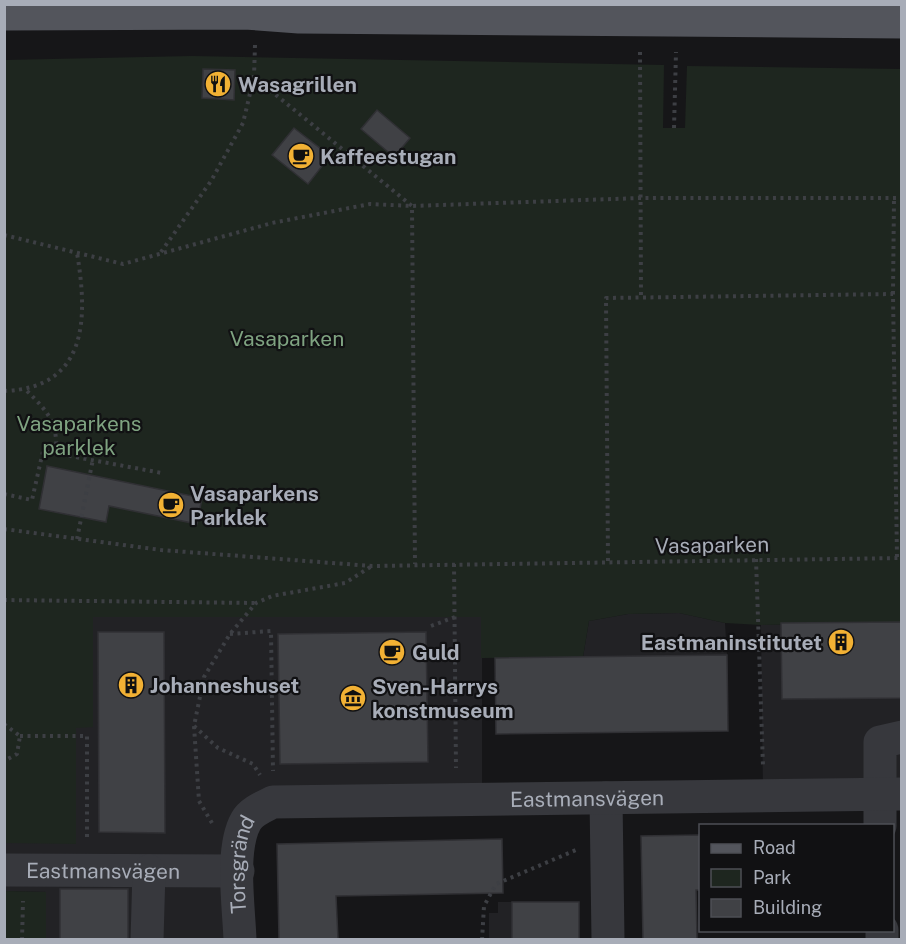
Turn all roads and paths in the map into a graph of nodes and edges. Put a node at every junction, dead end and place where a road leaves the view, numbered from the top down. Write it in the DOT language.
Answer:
graph roads {
  1 [pos="245,9"];
  2 [pos="728,13"];
  3 [pos="4,14"];
  4 [pos="902,22"];
  5 [pos="255,44"];
  6 [pos="640,48"];
  7 [pos="676,48"];
  8 [pos="254,76"];
  9 [pos="674,128"];
  10 [pos="640,198"];
  11 [pos="894,198"];
  12 [pos="902,198"];
  13 [pos="412,206"];
  14 [pos="4,235"];
  15 [pos="77,253"];
  16 [pos="160,253"];
  17 [pos="893,294"];
  18 [pos="641,297"];
  19 [pos="27,391"];
  20 [pos="4,392"];
  21 [pos="57,452"];
  22 [pos="93,459"];
  23 [pos="162,473"];
  24 [pos="4,494"];
  25 [pos="4,529"];
  26 [pos="77,539"];
  27 [pos="899,558"];
  28 [pos="756,560"];
  29 [pos="608,561"];
  30 [pos="416,564"];
  31 [pos="454,564"];
  32 [pos="372,566"];
  33 [pos="4,600"];
  34 [pos="256,603"];
  35 [pos="455,617"];
  36 [pos="431,626"];
  37 [pos="230,634"];
  38 [pos="4,724"];
  39 [pos="194,726"];
  40 [pos="20,736"];
  41 [pos="902,737"];
  42 [pos="4,760"];
  43 [pos="763,762"];
  44 [pos="456,768"];
  45 [pos="269,784"];
  46 [pos="606,798"];
  47 [pos="887,804"];
  48 [pos="213,826"];
  49 [pos="578,849"];
  50 [pos="14,870"];
  51 [pos="87,871"];
  52 [pos="149,871"];
  53 [pos="238,871"];
  54 [pos="22,939"];
  55 [pos="147,939"];
  56 [pos="240,939"];
  57 [pos="482,939"];
  58 [pos="608,939"];
  1 -- 2 [label="main road"];
  1 -- 3 [label="main road"];
  2 -- 4 [label="main road"];
  5 -- 8 [label="path"];
  6 -- 10 [label="path"];
  7 -- 9 [label="path"];
  8 -- 13 [label="path"];
  8 -- 16 [label="path"];
  10 -- 11 [label="path"];
  10 -- 13 [label="path"];
  10 -- 18 [label="path"];
  11 -- 12 [label="path"];
  11 -- 17 [label="path"];
  13 -- 16 [label="path"];
  13 -- 30 [label="path"];
  14 -- 15 [label="path"];
  15 -- 16 [label="path"];
  15 -- 19 [label="path"];
  17 -- 18 [label="path"];
  17 -- 27 [label="path"];
  18 -- 29 [label="path"];
  19 -- 20 [label="path"];
  19 -- 21 [label="path"];
  21 -- 22 [label="path"];
  21 -- 24 [label="path"];
  22 -- 23 [label="path"];
  22 -- 26 [label="path"];
  25 -- 26 [label="path, Vasaparken"];
  26 -- 32 [label="path, Vasaparken"];
  27 -- 28 [label="path, Vasaparken"];
  28 -- 29 [label="path, Vasaparken"];
  28 -- 43 [label="path"];
  29 -- 31 [label="path, Vasaparken"];
  30 -- 31 [label="path, Vasaparken"];
  30 -- 32 [label="path, Vasaparken"];
  31 -- 35 [label="path"];
  32 -- 34 [label="path"];
  33 -- 34 [label="path"];
  34 -- 37 [label="path"];
  35 -- 36 [label="path"];
  35 -- 44 [label="path"];
  37 -- 39 [label="path"];
  37 -- 45 [label="path"];
  38 -- 40 [label="path"];
  39 -- 45 [label="path"];
  39 -- 48 [label="path"];
  40 -- 42 [label="path"];
  40 -- 51 [label="path"];
  41 -- 47 [label="street"];
  45 -- 46 [label="street, Eastmansvägen"];
  45 -- 53 [label="street, Torsgränd"];
  46 -- 47 [label="street, Eastmansvägen"];
  46 -- 58 [label="street"];
  49 -- 57 [label="path"];
  50 -- 51 [label="street, Eastmansvägen"];
  50 -- 54 [label="path"];
  51 -- 52 [label="street, Eastmansvägen"];
  52 -- 53 [label="street, Eastmansvägen"];
  52 -- 55 [label="street"];
  53 -- 56 [label="street, Torsgränd"];
}
